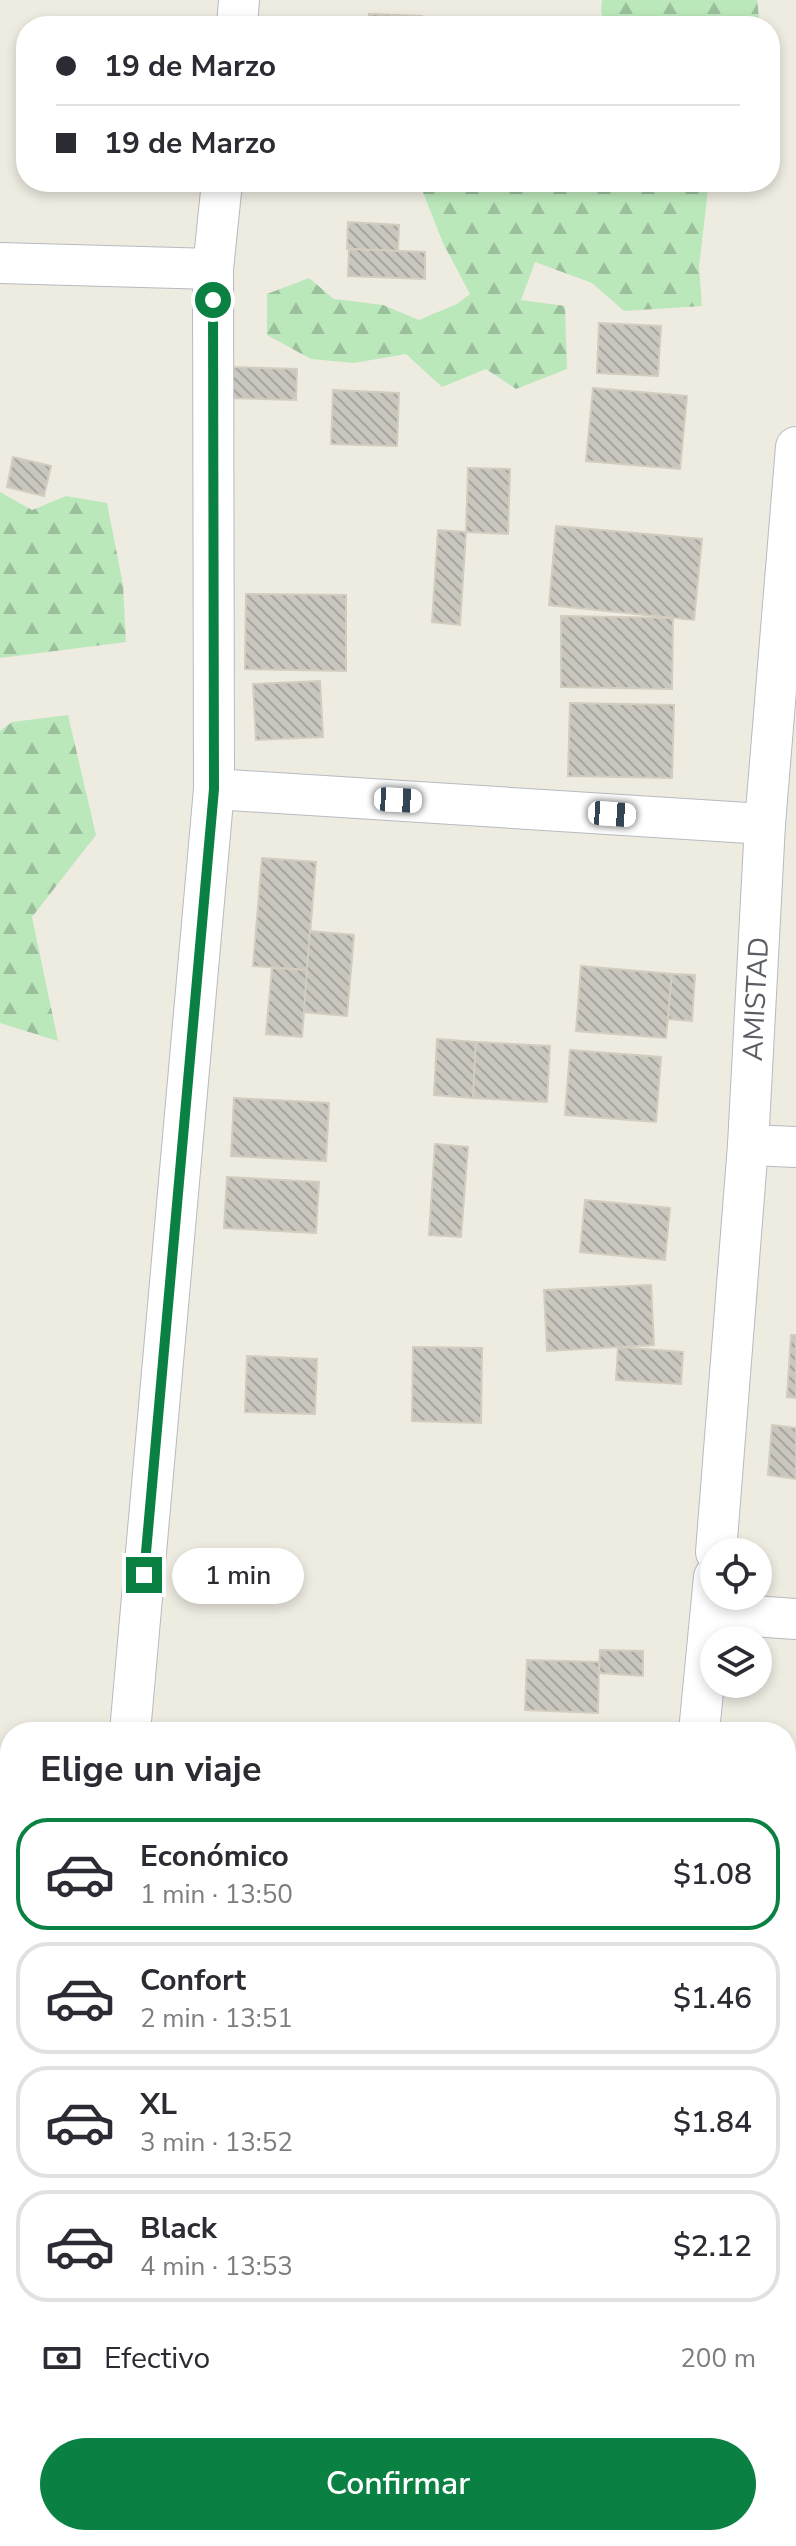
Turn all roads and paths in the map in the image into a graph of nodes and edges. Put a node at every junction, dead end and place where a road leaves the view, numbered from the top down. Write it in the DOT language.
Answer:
graph roads {
  1 [pos="221,192"];
  2 [pos="0,263"];
  3 [pos="213,269"];
  4 [pos="796,447"];
  5 [pos="789,642"];
  6 [pos="214,789"];
  7 [pos="765,824"];
  8 [pos="748,1145"];
  9 [pos="796,1147"];
  10 [pos="717,1538"];
  11 [pos="711,1610"];
  12 [pos="765,1610"];
  13 [pos="796,1619"];
  14 [pos="131,1722"];
  15 [pos="700,1722"];
  1 -- 3 [label="street"];
  2 -- 3 [label="street"];
  3 -- 6 [label="street"];
  4 -- 5 [label="street, AMISTAD"];
  5 -- 7 [label="street, AMISTAD"];
  6 -- 7 [label="street"];
  6 -- 14 [label="street"];
  7 -- 8 [label="street, AMISTAD"];
  8 -- 9 [label="street"];
  8 -- 10 [label="street, AMISTAD"];
  11 -- 15 [label="street"];
  12 -- 13 [label="street"];
}
